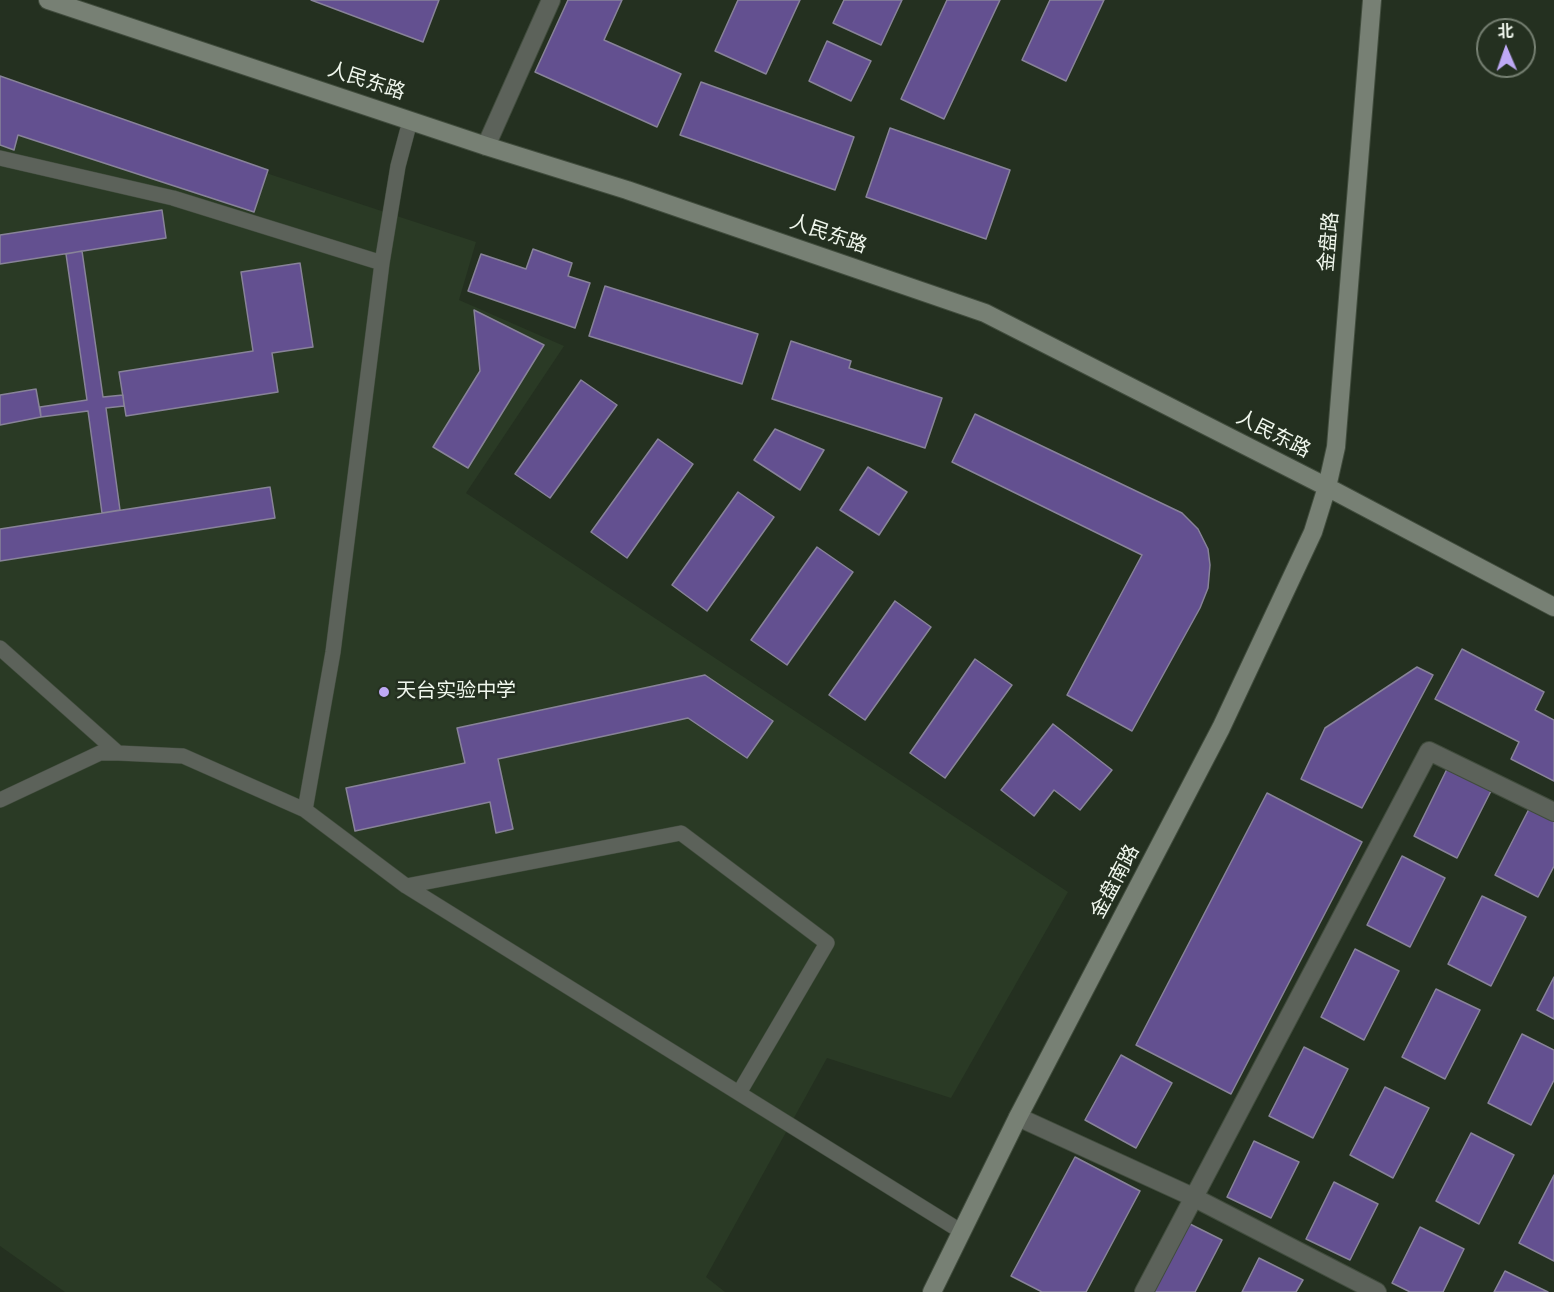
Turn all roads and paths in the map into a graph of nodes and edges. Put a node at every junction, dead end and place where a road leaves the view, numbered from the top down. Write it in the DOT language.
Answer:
graph roads {
  1 [pos="48,0"];
  2 [pos="551,0"];
  3 [pos="1372,0"];
  4 [pos="410,120"];
  5 [pos="486,146"];
  6 [pos="0,158"];
  7 [pos="382,263"];
  8 [pos="1327,487"];
  9 [pos="1554,607"];
  10 [pos="0,648"];
  11 [pos="118,753"];
  12 [pos="0,800"];
  13 [pos="305,810"];
  14 [pos="1554,812"];
  15 [pos="406,886"];
  16 [pos="739,1093"];
  17 [pos="1018,1118"];
  18 [pos="1192,1197"];
  19 [pos="962,1232"];
  20 [pos="932,1292"];
  21 [pos="1144,1292"];
  22 [pos="1377,1292"];
  1 -- 4 [label="main road, 人民东路"];
  2 -- 5 [label="street"];
  3 -- 8 [label="main road, 金盘路"];
  4 -- 5 [label="main road, 人民东路"];
  4 -- 7 [label="lane"];
  5 -- 8 [label="main road, 人民东路"];
  6 -- 7 [label="lane"];
  7 -- 13 [label="lane"];
  8 -- 9 [label="main road, 人民东路"];
  8 -- 17 [label="main road, 金盘南路"];
  10 -- 11 [label="lane"];
  11 -- 12 [label="lane"];
  11 -- 13 [label="lane"];
  13 -- 15 [label="lane"];
  14 -- 18 [label="street"];
  15 -- 16 [label="lane"];
  15 -- 16 [label="lane"];
  16 -- 19 [label="lane"];
  17 -- 18 [label="street"];
  17 -- 19 [label="main road, 金盘南路"];
  18 -- 21 [label="street"];
  18 -- 22 [label="street"];
  19 -- 20 [label="main road, 金盘南路"];
}
